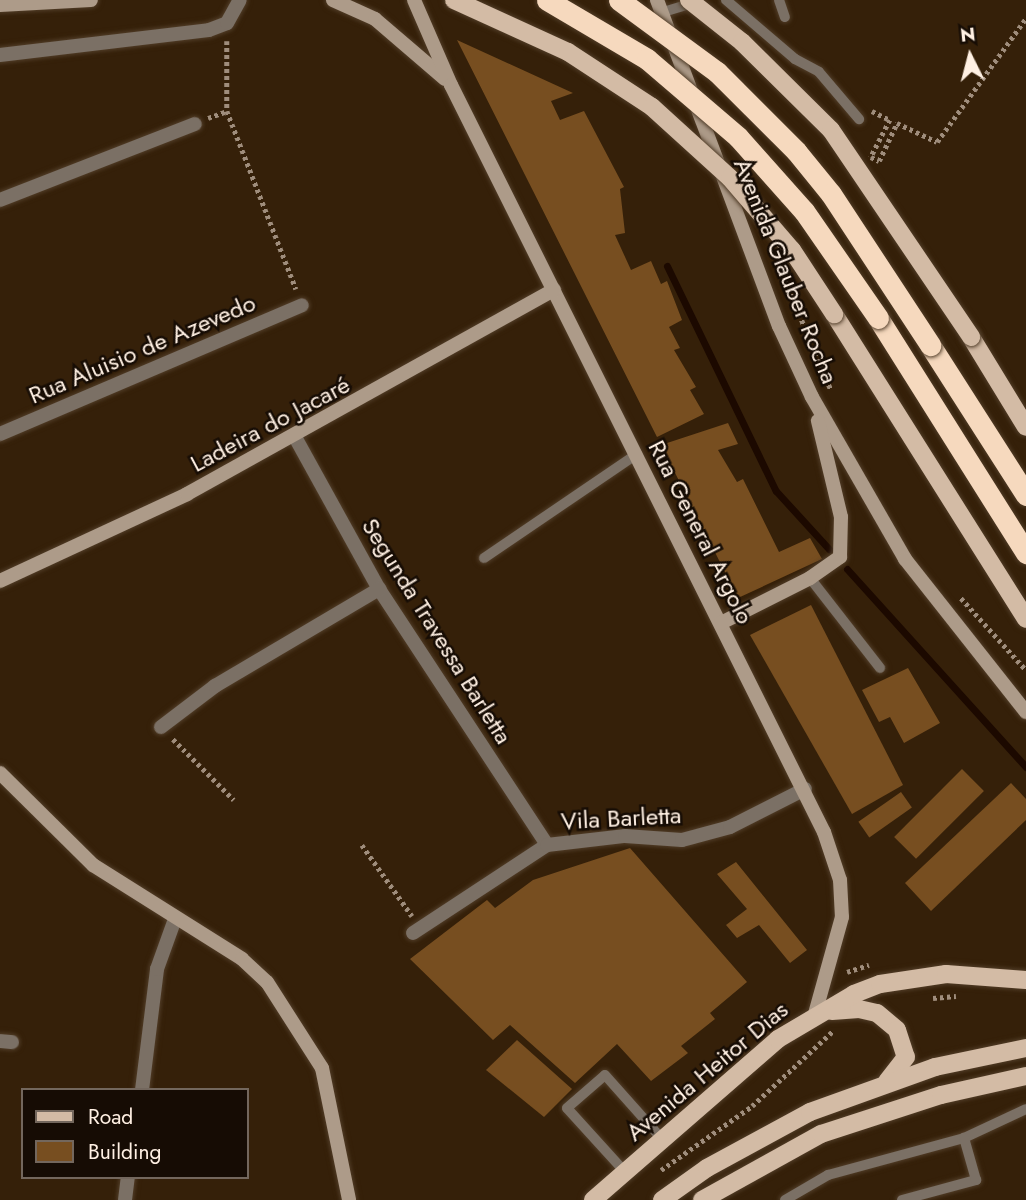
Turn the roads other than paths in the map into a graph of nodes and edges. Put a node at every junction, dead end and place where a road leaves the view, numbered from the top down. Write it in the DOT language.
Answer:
graph roads {
  1 [pos="91,0"];
  2 [pos="240,0"];
  3 [pos="333,0"];
  4 [pos="414,0"];
  5 [pos="454,0"];
  6 [pos="547,0"];
  7 [pos="619,0"];
  8 [pos="690,0"];
  9 [pos="702,0"];
  10 [pos="726,0"];
  11 [pos="779,0"];
  12 [pos="0,5"];
  13 [pos="658,6"];
  14 [pos="785,17"];
  15 [pos="0,55"];
  16 [pos="451,85"];
  17 [pos="859,119"];
  18 [pos="195,124"];
  19 [pos="0,200"];
  20 [pos="554,290"];
  21 [pos="302,305"];
  22 [pos="812,397"];
  23 [pos="1026,426"];
  24 [pos="0,434"];
  25 [pos="295,437"];
  26 [pos="637,454"];
  27 [pos="1026,495"];
  28 [pos="1026,553"];
  29 [pos="484,558"];
  30 [pos="810,578"];
  31 [pos="0,581"];
  32 [pos="379,589"];
  33 [pos="1026,619"];
  34 [pos="721,623"];
  35 [pos="880,668"];
  36 [pos="1026,712"];
  37 [pos="161,727"];
  38 [pos="0,773"];
  39 [pos="805,789"];
  40 [pos="547,845"];
  41 [pos="175,919"];
  42 [pos="417,930"];
  43 [pos="1026,981"];
  44 [pos="815,1014"];
  45 [pos="1026,1048"];
  46 [pos="1026,1076"];
  47 [pos="885,1084"];
  48 [pos="142,1088"];
  49 [pos="1026,1109"];
  50 [pos="964,1138"];
  51 [pos="662,1139"];
  52 [pos="625,1172"];
  53 [pos="128,1179"];
  54 [pos="804,1196"];
  55 [pos="125,1200"];
  56 [pos="349,1200"];
  57 [pos="593,1200"];
  58 [pos="662,1200"];
  59 [pos="702,1200"];
  60 [pos="785,1200"];
  61 [pos="902,1200"];
  1 -- 12 [label="street"];
  2 -- 15 [label="street"];
  3 -- 16 [label="street"];
  4 -- 16 [label="street, Rua General Argolo"];
  5 -- 33 [label="main road, bridge"];
  6 -- 28 [label="highway, bridge"];
  7 -- 27 [label="highway, bridge"];
  8 -- 23 [label="main road, bridge"];
  9 -- 13 [label="lane"];
  10 -- 17 [label="lane"];
  11 -- 14 [label="lane"];
  13 -- 22 [label="street, Avenida Glauber Rocha"];
  16 -- 20 [label="street, Rua General Argolo"];
  18 -- 19 [label="street"];
  20 -- 25 [label="street, Ladeira do Jacaré"];
  20 -- 26 [label="street, Rua General Argolo"];
  21 -- 24 [label="street, Rua Aluisio de Azevedo"];
  22 -- 30 [label="street"];
  22 -- 36 [label="street, Avenida Glauber Rocha"];
  25 -- 31 [label="street, Ladeira do Jacaré"];
  25 -- 32 [label="street, Segunda Travessa Barletta"];
  26 -- 29 [label="lane"];
  26 -- 34 [label="street, Rua General Argolo"];
  30 -- 34 [label="street"];
  30 -- 35 [label="lane"];
  32 -- 37 [label="street"];
  32 -- 40 [label="street, Segunda Travessa Barletta"];
  34 -- 39 [label="street, Rua General Argolo"];
  38 -- 41 [label="street"];
  39 -- 40 [label="street, Vila Barletta"];
  39 -- 44 [label="street, Rua General Argolo"];
  40 -- 42 [label="street, Vila Barletta"];
  41 -- 48 [label="street"];
  41 -- 56 [label="street"];
  43 -- 44 [label="main road, Avenida Heitor Dias"];
  44 -- 47 [label="main road"];
  44 -- 51 [label="main road, Avenida Heitor Dias"];
  45 -- 47 [label="main road"];
  46 -- 59 [label="main road"];
  47 -- 58 [label="main road"];
  49 -- 50 [label="lane"];
  50 -- 54 [label="lane"];
  50 -- 61 [label="lane"];
  51 -- 52 [label="main road, Avenida Heitor Dias"];
  51 -- 52 [label="lane"];
  52 -- 57 [label="main road, Avenida Heitor Dias"];
  53 -- 55 [label="street"];
  54 -- 60 [label="lane"];
}
